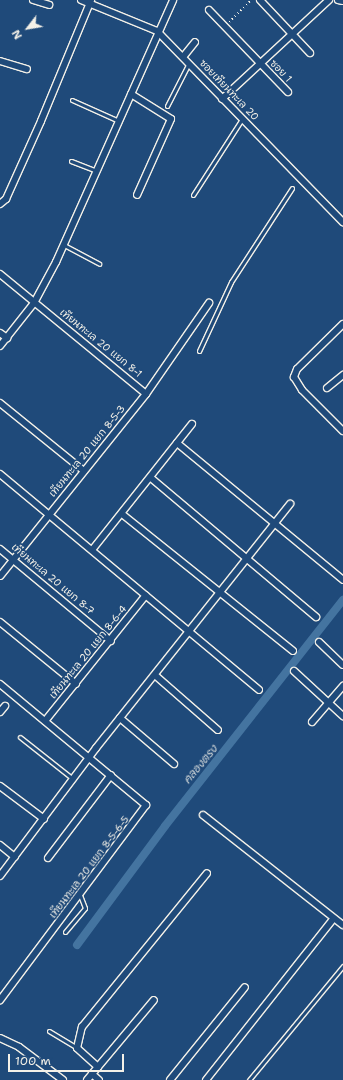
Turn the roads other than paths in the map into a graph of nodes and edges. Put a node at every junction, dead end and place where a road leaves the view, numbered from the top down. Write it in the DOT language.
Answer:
graph roads {
  1 [pos="33,0"];
  2 [pos="81,0"];
  3 [pos="173,0"];
  4 [pos="260,0"];
  5 [pos="329,0"];
  6 [pos="338,0"];
  7 [pos="343,1"];
  8 [pos="90,2"];
  9 [pos="320,2"];
  10 [pos="49,5"];
  11 [pos="209,10"];
  12 [pos="158,31"];
  13 [pos="292,34"];
  14 [pos="195,42"];
  15 [pos="310,53"];
  16 [pos="183,57"];
  17 [pos="0,61"];
  18 [pos="189,63"];
  19 [pos="260,63"];
  20 [pos="27,69"];
  21 [pos="288,92"];
  22 [pos="131,94"];
  23 [pos="222,98"];
  24 [pos="72,100"];
  25 [pos="167,106"];
  26 [pos="242,119"];
  27 [pos="119,121"];
  28 [pos="71,160"];
  29 [pos="96,171"];
  30 [pos="292,188"];
  31 [pos="137,195"];
  32 [pos="193,195"];
  33 [pos="0,204"];
  34 [pos="343,222"];
  35 [pos="64,246"];
  36 [pos="99,264"];
  37 [pos="0,274"];
  38 [pos="34,303"];
  39 [pos="208,303"];
  40 [pos="343,324"];
  41 [pos="0,333"];
  42 [pos="6,338"];
  43 [pos="0,346"];
  44 [pos="199,351"];
  45 [pos="343,376"];
  46 [pos="327,388"];
  47 [pos="146,394"];
  48 [pos="0,404"];
  49 [pos="192,424"];
  50 [pos="343,431"];
  51 [pos="177,443"];
  52 [pos="84,471"];
  53 [pos="0,474"];
  54 [pos="151,478"];
  55 [pos="290,504"];
  56 [pos="49,514"];
  57 [pos="122,514"];
  58 [pos="274,524"];
  59 [pos="0,549"];
  60 [pos="92,550"];
  61 [pos="247,559"];
  62 [pos="14,560"];
  63 [pos="0,576"];
  64 [pos="343,580"];
  65 [pos="221,592"];
  66 [pos="146,595"];
  67 [pos="316,618"];
  68 [pos="0,622"];
  69 [pos="190,632"];
  70 [pos="111,641"];
  71 [pos="319,642"];
  72 [pos="293,651"];
  73 [pos="343,665"];
  74 [pos="294,671"];
  75 [pos="156,676"];
  76 [pos="0,684"];
  77 [pos="76,684"];
  78 [pos="343,686"];
  79 [pos="259,690"];
  80 [pos="328,702"];
  81 [pos="5,706"];
  82 [pos="0,712"];
  83 [pos="343,716"];
  84 [pos="120,718"];
  85 [pos="45,721"];
  86 [pos="312,722"];
  87 [pos="218,730"];
  88 [pos="20,737"];
  89 [pos="89,757"];
  90 [pos="174,764"];
  91 [pos="111,775"];
  92 [pos="73,779"];
  93 [pos="0,786"];
  94 [pos="203,815"];
  95 [pos="44,819"];
  96 [pos="0,845"];
  97 [pos="15,857"];
  98 [pos="48,858"];
  99 [pos="207,872"];
  100 [pos="0,876"];
  101 [pos="80,895"];
  102 [pos="334,918"];
  103 [pos="343,925"];
  104 [pos="65,932"];
  105 [pos="343,966"];
  106 [pos="245,986"];
  107 [pos="0,1000"];
  108 [pos="154,1000"];
  109 [pos="49,1031"];
  110 [pos="0,1038"];
  111 [pos="77,1048"];
  112 [pos="98,1067"];
  113 [pos="92,1074"];
  114 [pos="63,1080"];
  115 [pos="87,1080"];
  116 [pos="99,1080"];
  117 [pos="170,1080"];
  118 [pos="206,1080"];
  119 [pos="249,1080"];
  1 -- 10 [label="street"];
  2 -- 8 [label="street, ซอยเทียนทะเล 20"];
  3 -- 12 [label="street"];
  4 -- 13 [label="street"];
  5 -- 9 [label="street"];
  6 -- 7 [label="street"];
  8 -- 12 [label="street, ซอยเทียนทะเล 20"];
  8 -- 33 [label="street"];
  9 -- 13 [label="street"];
  11 -- 19 [label="street, ซอย 1"];
  12 -- 16 [label="street, ซอยเทียนทะเล 20"];
  12 -- 22 [label="street"];
  13 -- 15 [label="street"];
  13 -- 19 [label="street"];
  14 -- 16 [label="street"];
  16 -- 18 [label="street, ซอยเทียนทะเล 20"];
  17 -- 20 [label="street"];
  18 -- 23 [label="street, ซอยเทียนทะเล 20"];
  18 -- 25 [label="lane"];
  19 -- 21 [label="street, ซอย 1"];
  19 -- 23 [label="street"];
  22 -- 27 [label="street"];
  22 -- 31 [label="street"];
  23 -- 26 [label="street, ซอยเทียนทะเล 20"];
  24 -- 27 [label="lane"];
  26 -- 32 [label="lane"];
  26 -- 34 [label="street, ซอยเทียนทะเล 20"];
  27 -- 29 [label="street"];
  28 -- 29 [label="lane"];
  29 -- 35 [label="street"];
  30 -- 44 [label="lane"];
  35 -- 36 [label="lane"];
  35 -- 38 [label="street"];
  37 -- 38 [label="street, เทียนทะเล 20 แยก 8-1"];
  38 -- 42 [label="street"];
  38 -- 47 [label="street, เทียนทะเล 20 แยก 8-1"];
  39 -- 47 [label="street"];
  40 -- 50 [label="street"];
  41 -- 42 [label="street"];
  42 -- 43 [label="street"];
  45 -- 46 [label="street"];
  47 -- 52 [label="street, เทียนทะเล 20 แยก 8-5-3"];
  48 -- 52 [label="street"];
  49 -- 51 [label="street"];
  51 -- 54 [label="street"];
  51 -- 58 [label="street"];
  52 -- 56 [label="street, เทียนทะเล 20 แยก 8-5-3"];
  53 -- 56 [label="street"];
  54 -- 57 [label="street"];
  54 -- 61 [label="street"];
  55 -- 58 [label="street"];
  56 -- 60 [label="street"];
  56 -- 62 [label="street, เทียนทะเล 20 แยก 8-5-3"];
  57 -- 60 [label="street"];
  57 -- 65 [label="street"];
  58 -- 61 [label="street"];
  58 -- 64 [label="street"];
  59 -- 62 [label="street, เทียนทะเล 20 แยก 8-7"];
  60 -- 66 [label="street"];
  61 -- 65 [label="street"];
  61 -- 67 [label="street"];
  62 -- 63 [label="street, เทียนทะเล 20 แยก 8-5-3"];
  62 -- 70 [label="street, เทียนทะเล 20 แยก 8-7"];
  65 -- 69 [label="street"];
  65 -- 72 [label="street"];
  66 -- 69 [label="street"];
  66 -- 70 [label="street, เทียนทะเล 20 แยก 8-6-4"];
  68 -- 77 [label="street"];
  69 -- 75 [label="street"];
  69 -- 79 [label="street"];
  70 -- 77 [label="street, เทียนทะเล 20 แยก 8-6-4"];
  71 -- 73 [label="street"];
  74 -- 80 [label="street"];
  75 -- 84 [label="street"];
  75 -- 87 [label="street"];
  76 -- 85 [label="street, เทียนทะเล 20 แยก 8-5-6-5"];
  77 -- 85 [label="street, เทียนทะเล 20 แยก 8-6-4"];
  78 -- 80 [label="street"];
  80 -- 83 [label="street"];
  80 -- 86 [label="street"];
  81 -- 82 [label="street"];
  84 -- 89 [label="street"];
  84 -- 90 [label="street"];
  85 -- 89 [label="street, เทียนทะเล 20 แยก 8-5-6-5"];
  88 -- 92 [label="lane"];
  89 -- 91 [label="street, เทียนทะเล 20 แยก 8-5-6-5"];
  89 -- 92 [label="street"];
  91 -- 98 [label="street"];
  91 -- 101 [label="street, เทียนทะเล 20 แยก 8-5-6-5"];
  92 -- 95 [label="street"];
  93 -- 95 [label="street"];
  94 -- 102 [label="street"];
  95 -- 97 [label="street"];
  96 -- 97 [label="street"];
  97 -- 100 [label="street"];
  99 -- 111 [label="street"];
  101 -- 104 [label="lane"];
  101 -- 107 [label="street, เทียนทะเล 20 แยก 8-5-6-5"];
  102 -- 103 [label="street"];
  102 -- 118 [label="street"];
  105 -- 119 [label="lane"];
  106 -- 117 [label="street"];
  108 -- 112 [label="street"];
  109 -- 111 [label="lane"];
  110 -- 114 [label="street"];
  111 -- 112 [label="street"];
  112 -- 113 [label="street"];
  113 -- 115 [label="street"];
  113 -- 116 [label="street"];
}
